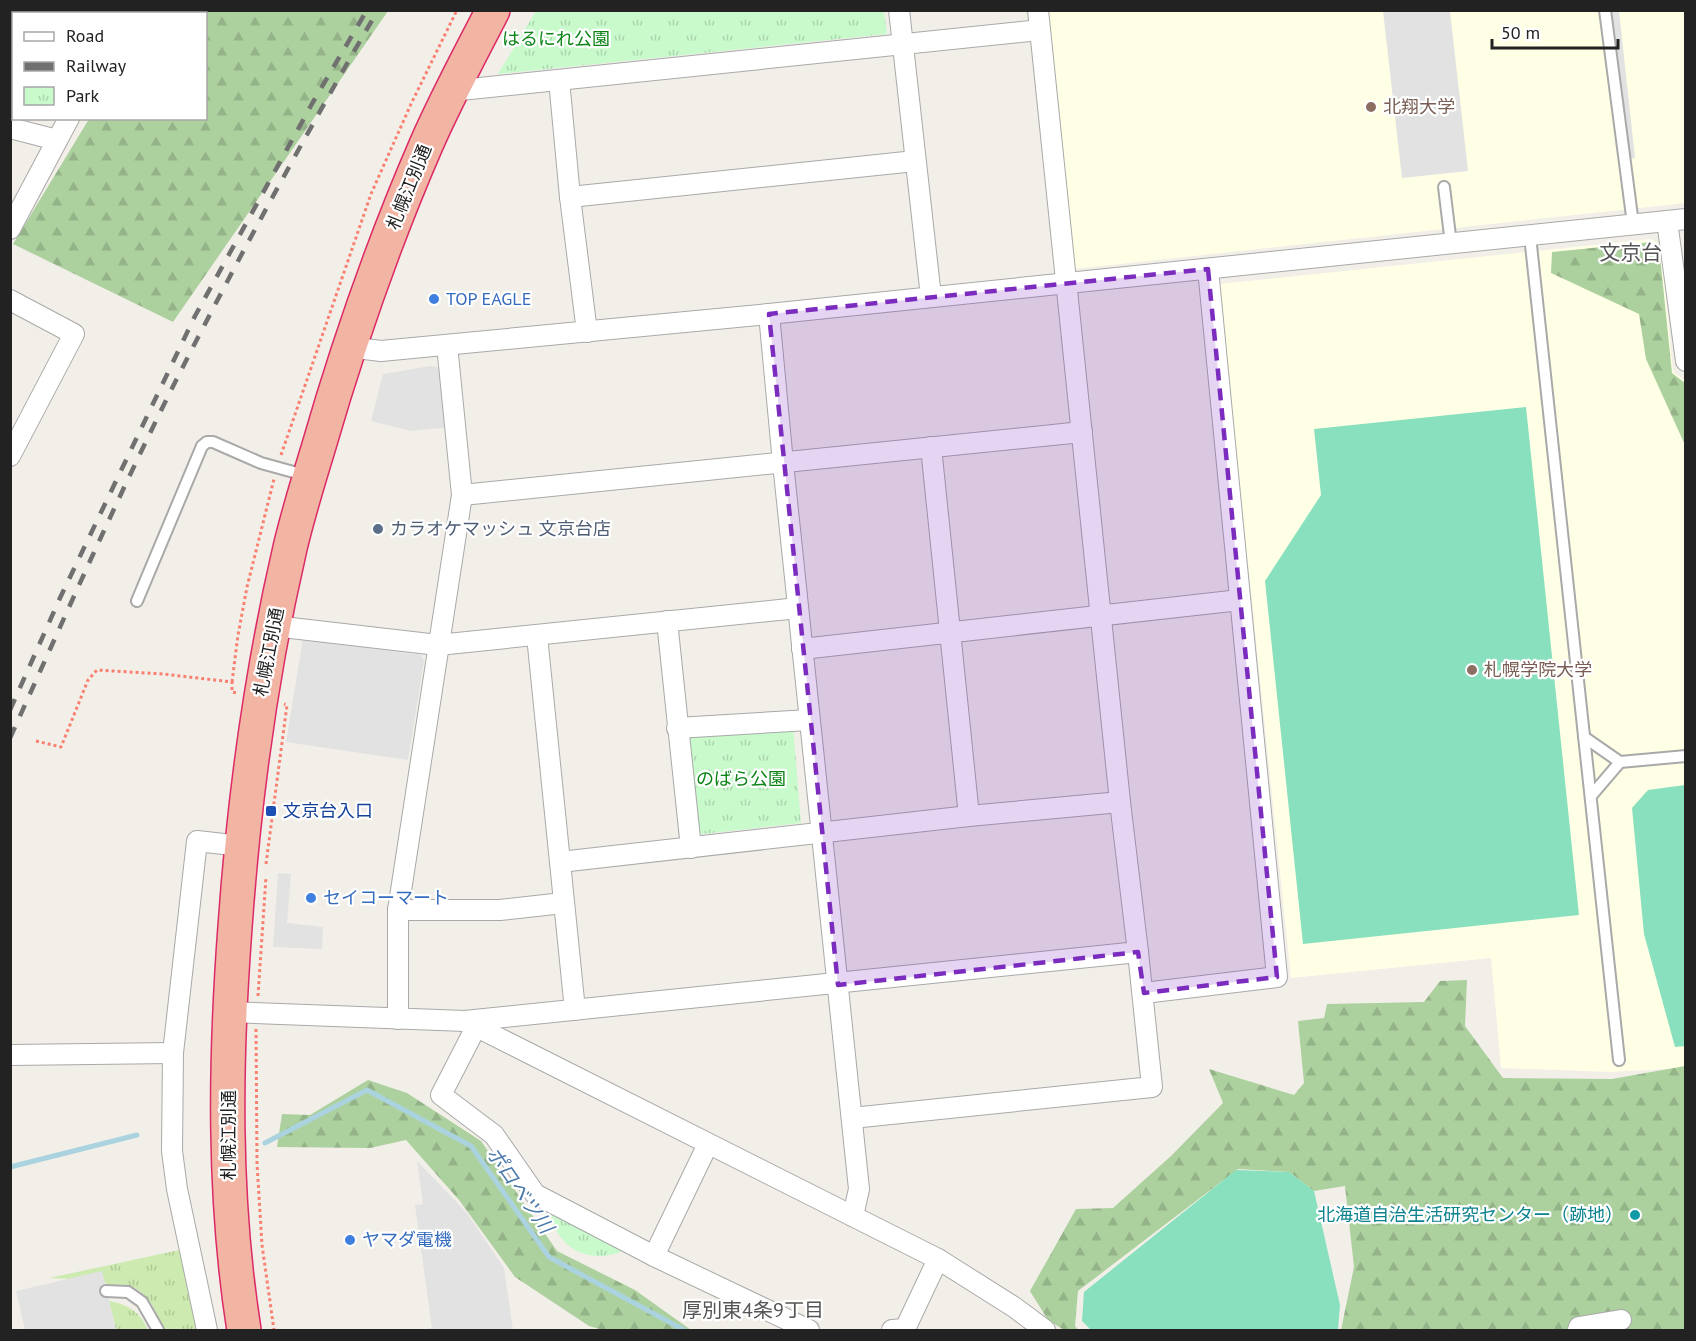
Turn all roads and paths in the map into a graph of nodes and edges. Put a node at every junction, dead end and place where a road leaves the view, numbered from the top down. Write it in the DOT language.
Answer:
graph roads {
  1 [pos="493,10"];
  2 [pos="899,10"];
  3 [pos="1605,10"];
  4 [pos="1039,20"];
  5 [pos="903,43"];
  6 [pos="559,80"];
  7 [pos="451,91"];
  8 [pos="68,120"];
  9 [pos="10,128"];
  10 [pos="57,140"];
  11 [pos="915,161"];
  12 [pos="1444,187"];
  13 [pos="570,197"];
  14 [pos="1676,220"];
  15 [pos="1633,224"];
  16 [pos="10,229"];
  17 [pos="1530,236"];
  18 [pos="1451,244"];
  19 [pos="1208,268"];
  20 [pos="1066,282"];
  21 [pos="931,297"];
  22 [pos="10,300"];
  23 [pos="769,314"];
  24 [pos="587,332"];
  25 [pos="447,345"];
  26 [pos="348,347"];
  27 [pos="1685,360"];
  28 [pos="1082,432"];
  29 [pos="931,447"];
  30 [pos="10,456"];
  31 [pos="783,463"];
  32 [pos="310,476"];
  33 [pos="462,495"];
  34 [pos="1240,600"];
  35 [pos="137,602"];
  36 [pos="798,608"];
  37 [pos="1101,617"];
  38 [pos="667,621"];
  39 [pos="274,626"];
  40 [pos="951,633"];
  41 [pos="537,636"];
  42 [pos="438,645"];
  43 [pos="802,649"];
  44 [pos="232,692"];
  45 [pos="809,720"];
  46 [pos="677,728"];
  47 [pos="1584,737"];
  48 [pos="36,741"];
  49 [pos="1686,756"];
  50 [pos="1620,762"];
  51 [pos="1591,796"];
  52 [pos="1120,802"];
  53 [pos="969,816"];
  54 [pos="821,833"];
  55 [pos="241,846"];
  56 [pos="691,848"];
  57 [pos="560,862"];
  58 [pos="563,903"];
  59 [pos="398,910"];
  60 [pos="1138,952"];
  61 [pos="838,985"];
  62 [pos="1143,993"];
  63 [pos="575,1010"];
  64 [pos="229,1012"];
  65 [pos="398,1019"];
  66 [pos="470,1024"];
  67 [pos="173,1053"];
  68 [pos="10,1055"];
  69 [pos="1619,1060"];
  70 [pos="852,1118"];
  71 [pos="708,1144"];
  72 [pos="853,1216"];
  73 [pos="654,1256"];
  74 [pos="938,1259"];
  75 [pos="106,1291"];
  76 [pos="1621,1320"];
  77 [pos="158,1330"];
  78 [pos="207,1330"];
  79 [pos="244,1330"];
  80 [pos="809,1330"];
  81 [pos="892,1330"];
  82 [pos="1045,1330"];
  83 [pos="1578,1330"];
  1 -- 7 [label="highway, 札幌江別通"];
  2 -- 5 [label="street"];
  3 -- 15 [label="lane"];
  4 -- 5 [label="street"];
  4 -- 20 [label="street"];
  5 -- 6 [label="street"];
  5 -- 11 [label="street"];
  6 -- 7 [label="street"];
  6 -- 13 [label="street"];
  7 -- 26 [label="highway, 札幌江別通"];
  8 -- 10 [label="street"];
  9 -- 10 [label="street"];
  10 -- 16 [label="street"];
  11 -- 13 [label="street"];
  11 -- 21 [label="street"];
  12 -- 18 [label="lane"];
  13 -- 24 [label="street"];
  14 -- 15 [label="street"];
  14 -- 27 [label="street"];
  15 -- 17 [label="street"];
  17 -- 18 [label="street"];
  17 -- 47 [label="lane"];
  18 -- 19 [label="street"];
  19 -- 20 [label="street"];
  19 -- 34 [label="street"];
  20 -- 21 [label="street"];
  20 -- 28 [label="street"];
  21 -- 23 [label="street"];
  22 -- 30 [label="street"];
  23 -- 24 [label="street"];
  23 -- 31 [label="street"];
  24 -- 25 [label="street"];
  25 -- 26 [label="street"];
  25 -- 33 [label="street"];
  26 -- 32 [label="highway, 札幌江別通"];
  28 -- 29 [label="street"];
  28 -- 37 [label="street"];
  29 -- 31 [label="street"];
  29 -- 40 [label="street"];
  31 -- 33 [label="street"];
  31 -- 36 [label="street"];
  32 -- 35 [label="lane"];
  32 -- 39 [label="highway, 札幌江別通"];
  33 -- 42 [label="street"];
  34 -- 37 [label="street"];
  34 -- 62 [label="street"];
  36 -- 38 [label="street"];
  36 -- 43 [label="street"];
  37 -- 40 [label="street"];
  37 -- 52 [label="street"];
  38 -- 41 [label="street"];
  38 -- 46 [label="street"];
  39 -- 42 [label="street"];
  39 -- 55 [label="highway, 札幌江別通"];
  40 -- 43 [label="street"];
  40 -- 53 [label="street"];
  41 -- 42 [label="street"];
  41 -- 57 [label="street"];
  42 -- 59 [label="street"];
  43 -- 45 [label="street"];
  44 -- 48 [label="path"];
  45 -- 46 [label="street"];
  45 -- 54 [label="street"];
  46 -- 56 [label="street"];
  47 -- 50 [label="lane"];
  47 -- 51 [label="lane"];
  49 -- 50 [label="lane"];
  50 -- 51 [label="lane"];
  51 -- 69 [label="lane"];
  52 -- 53 [label="street"];
  52 -- 60 [label="street"];
  53 -- 54 [label="street"];
  54 -- 56 [label="street"];
  54 -- 61 [label="street"];
  55 -- 64 [label="highway, 札幌江別通"];
  55 -- 67 [label="street"];
  56 -- 57 [label="street"];
  57 -- 58 [label="street"];
  58 -- 59 [label="street"];
  58 -- 63 [label="street"];
  59 -- 65 [label="street"];
  60 -- 61 [label="street"];
  60 -- 62 [label="street"];
  61 -- 63 [label="street"];
  61 -- 70 [label="street"];
  62 -- 70 [label="street"];
  63 -- 66 [label="street"];
  64 -- 65 [label="street"];
  64 -- 79 [label="highway, 札幌江別通"];
  65 -- 66 [label="street"];
  66 -- 71 [label="street"];
  66 -- 73 [label="street"];
  67 -- 68 [label="street"];
  67 -- 78 [label="street"];
  70 -- 72 [label="street"];
  71 -- 72 [label="street"];
  71 -- 73 [label="street"];
  72 -- 74 [label="street"];
  73 -- 80 [label="street"];
  74 -- 81 [label="street"];
  74 -- 82 [label="street"];
  75 -- 77 [label="lane"];
  76 -- 83 [label="street"];
}
